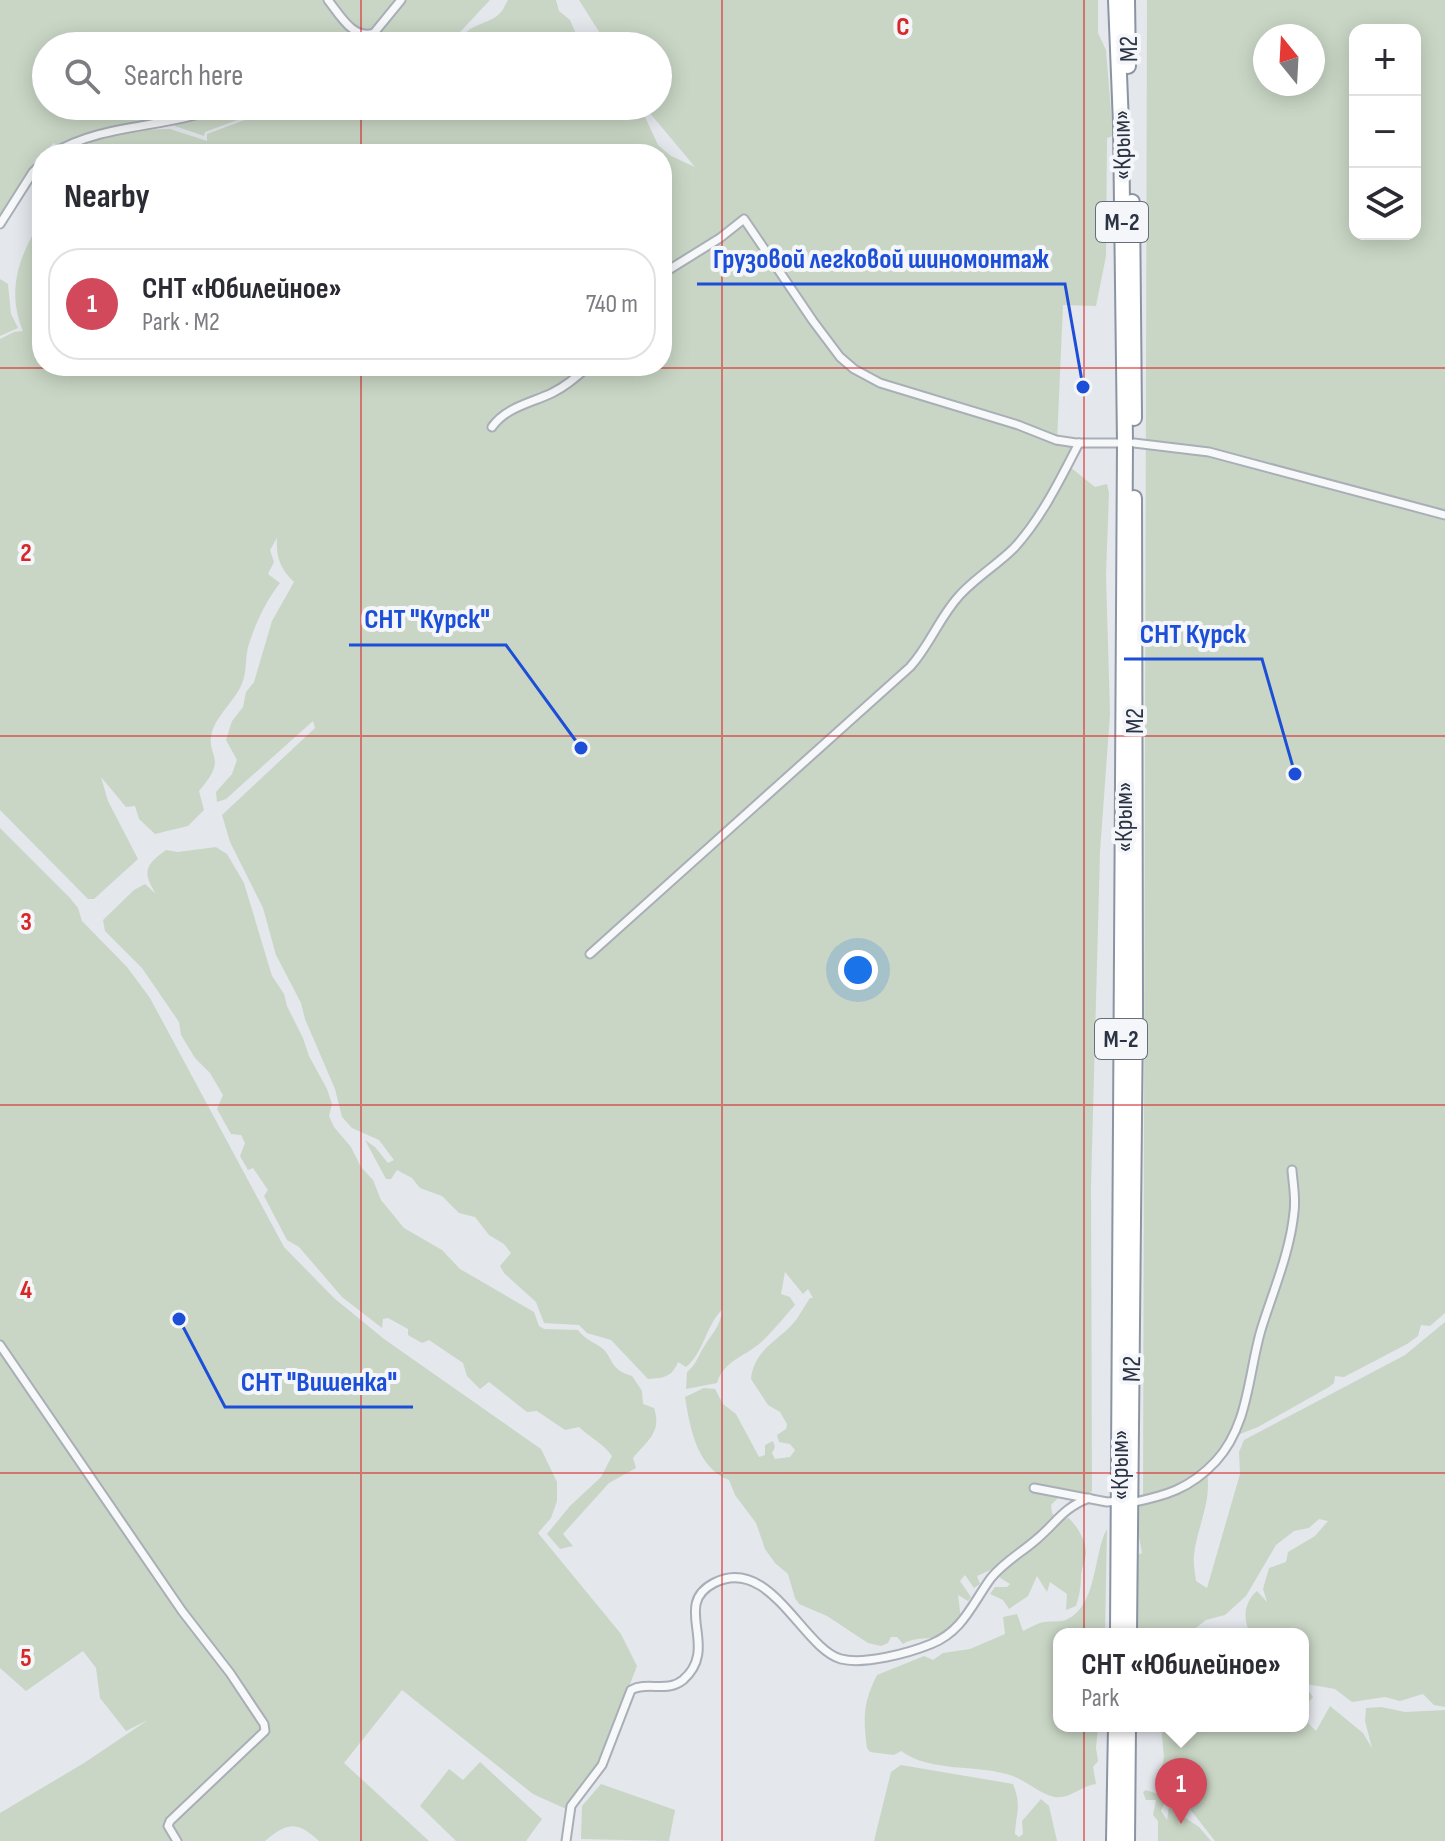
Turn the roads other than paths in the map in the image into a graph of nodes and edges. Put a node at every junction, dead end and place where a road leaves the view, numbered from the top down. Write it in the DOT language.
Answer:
graph roads {
  1 [pos="328,0"];
  2 [pos="401,0"];
  3 [pos="1116,0"];
  4 [pos="1127,0"];
  5 [pos="357,32"];
  6 [pos="375,32"];
  7 [pos="172,120"];
  8 [pos="77,144"];
  9 [pos="32,174"];
  10 [pos="0,224"];
  11 [pos="672,267"];
  12 [pos="576,376"];
  13 [pos="492,427"];
  14 [pos="1079,443"];
  15 [pos="1130,443"];
  16 [pos="1445,515"];
  17 [pos="590,954"];
  18 [pos="1292,1170"];
  19 [pos="0,1345"];
  20 [pos="1034,1488"];
  21 [pos="1089,1498"];
  22 [pos="1124,1502"];
  23 [pos="1118,1628"];
  24 [pos="1129,1628"];
  25 [pos="1116,1732"];
  26 [pos="1128,1732"];
  27 [pos="177,1841"];
  28 [pos="566,1841"];
  29 [pos="1114,1841"];
  30 [pos="1127,1841"];
  1 -- 5 [label="street"];
  2 -- 6 [label="street"];
  3 -- 15 [label="highway, «Крым» / М-2"];
  4 -- 15 [label="highway, М2"];
  7 -- 8 [label="street"];
  9 -- 10 [label="street"];
  11 -- 14 [label="street"];
  12 -- 13 [label="street"];
  14 -- 15 [label="street"];
  14 -- 17 [label="street"];
  15 -- 16 [label="street"];
  15 -- 22 [label="highway, «Крым» / М-2"];
  18 -- 22 [label="street"];
  19 -- 27 [label="street"];
  20 -- 21 [label="street"];
  21 -- 22 [label="street"];
  21 -- 28 [label="street"];
  22 -- 23 [label="highway, «Крым» / М-2"];
  22 -- 24 [label="highway"];
  25 -- 29 [label="highway"];
  26 -- 30 [label="highway"];
}
